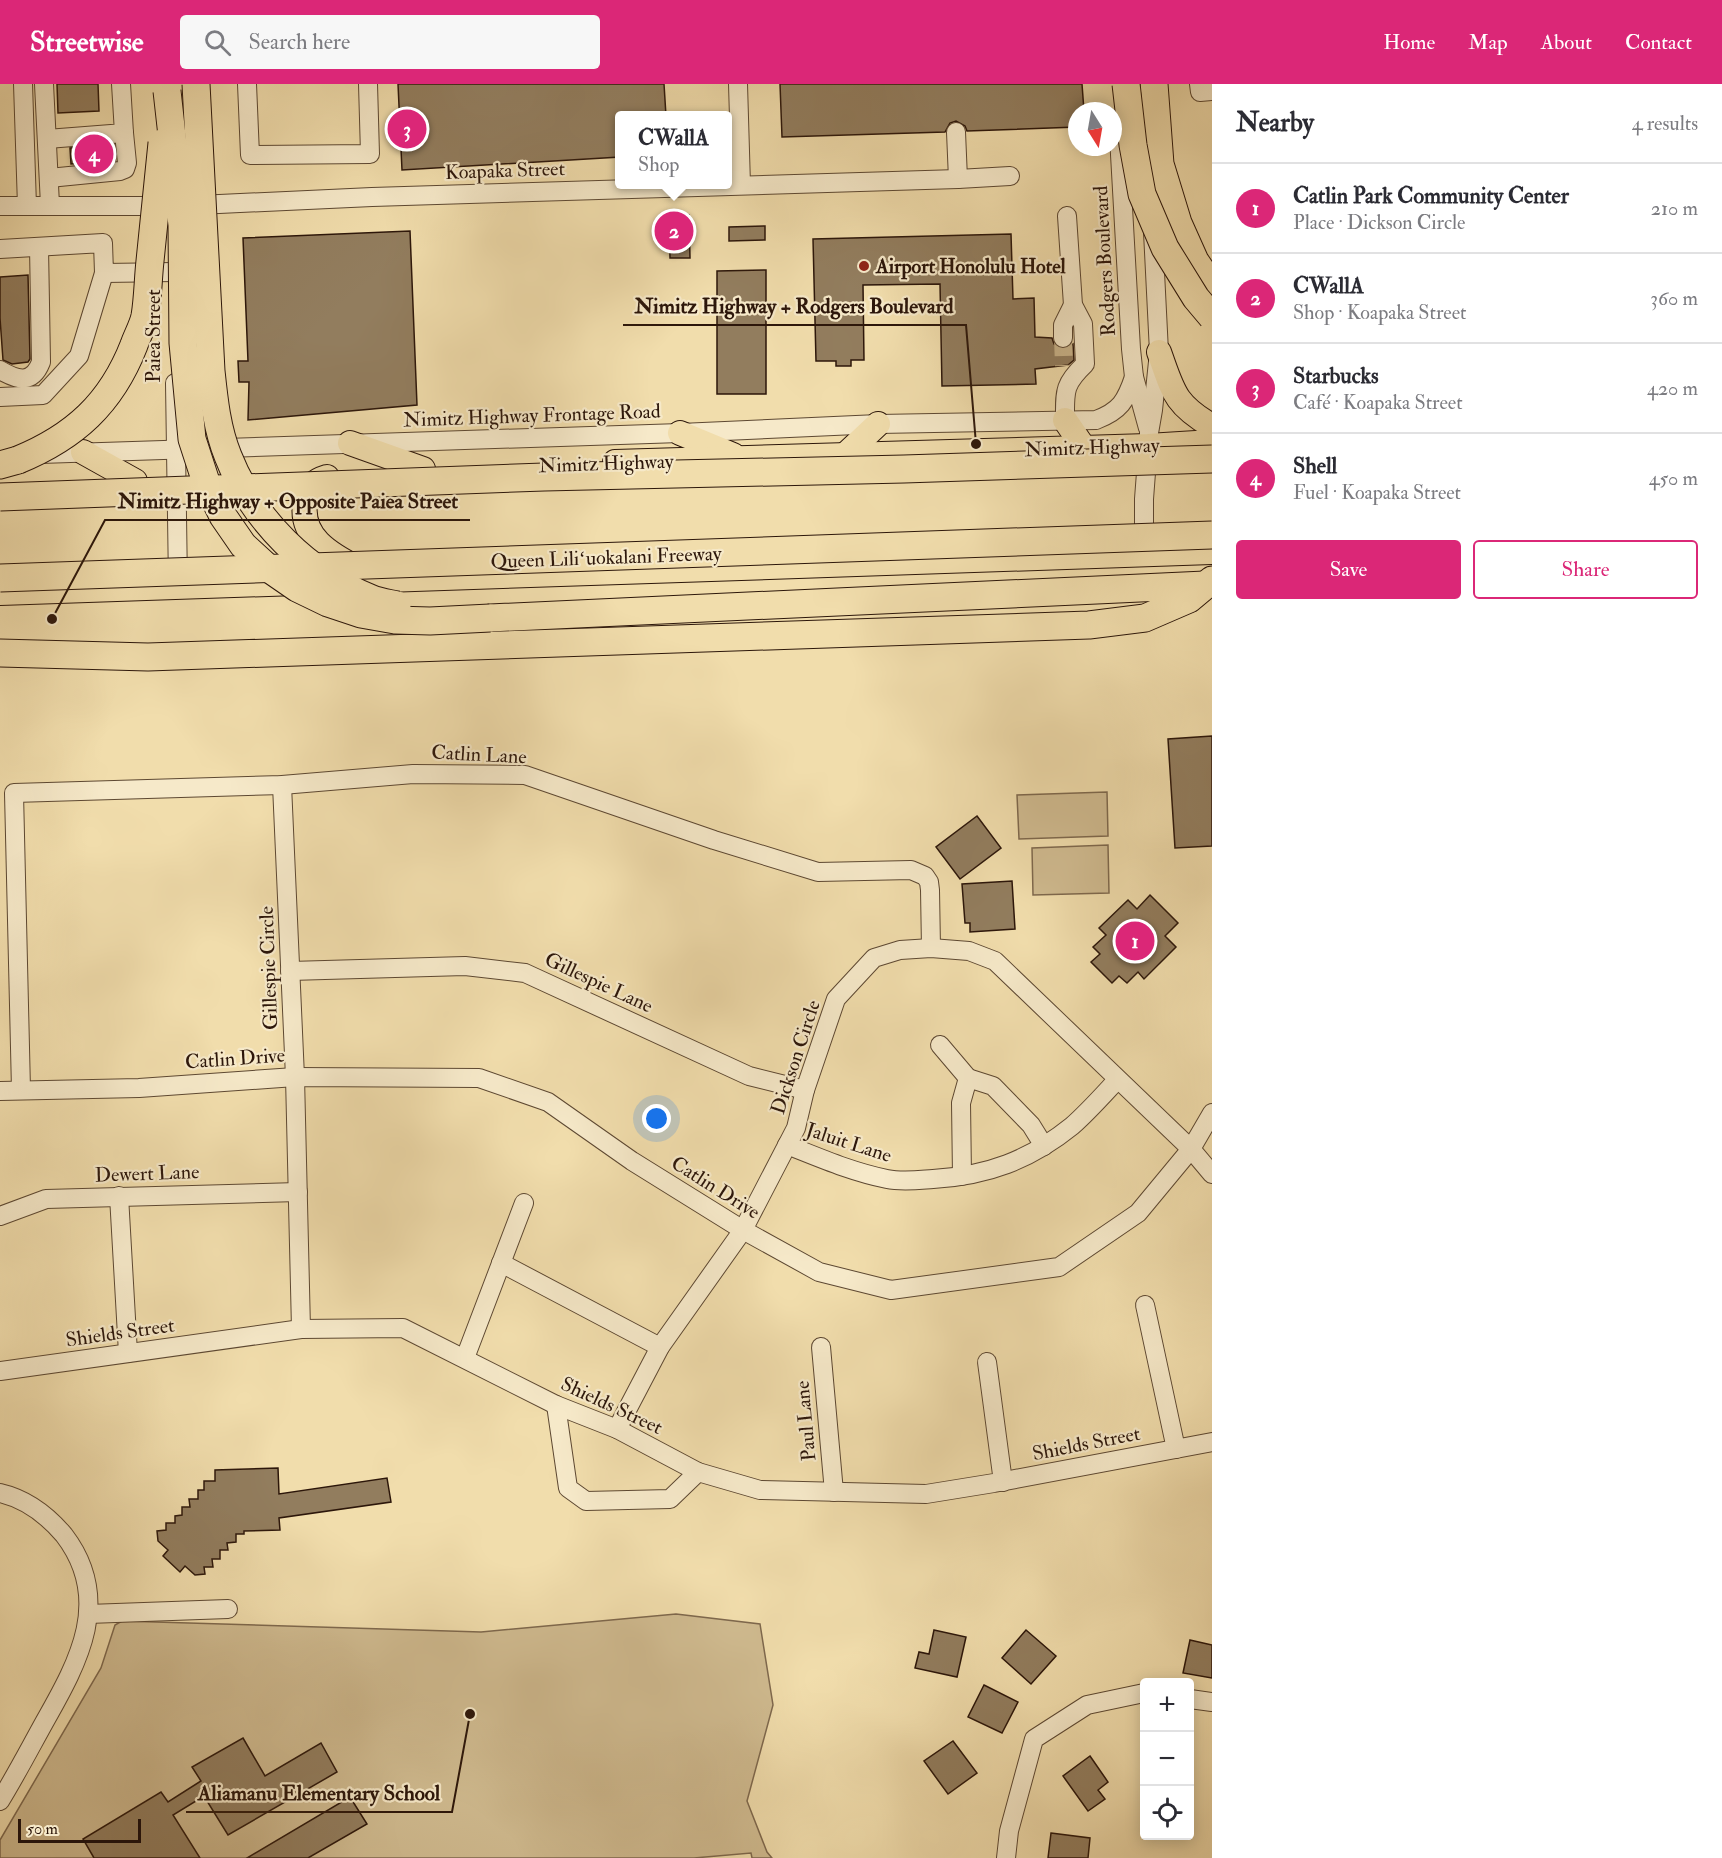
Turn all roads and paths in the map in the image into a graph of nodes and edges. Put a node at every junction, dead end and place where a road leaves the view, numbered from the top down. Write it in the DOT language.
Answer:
graph roads {
  1 [pos="23,84"];
  2 [pos="44,84"];
  3 [pos="121,84"];
  4 [pos="196,84"];
  5 [pos="247,84"];
  6 [pos="368,84"];
  7 [pos="738,84"];
  8 [pos="1115,84"];
  9 [pos="1126,84"];
  10 [pos="1146,84"];
  11 [pos="1154,84"];
  12 [pos="1168,84"];
  13 [pos="1199,84"];
  14 [pos="168,86"];
  15 [pos="1212,91"];
  16 [pos="956,132"];
  17 [pos="123,133"];
  18 [pos="47,139"];
  19 [pos="1160,164"];
  20 [pos="1011,176"];
  21 [pos="49,177"];
  22 [pos="958,179"];
  23 [pos="732,185"];
  24 [pos="741,185"];
  25 [pos="618,189"];
  26 [pos="50,205"];
  27 [pos="0,206"];
  28 [pos="27,206"];
  29 [pos="177,206"];
  30 [pos="1067,216"];
  31 [pos="39,247"];
  32 [pos="0,249"];
  33 [pos="175,272"];
  34 [pos="104,273"];
  35 [pos="1212,286"];
  36 [pos="1072,305"];
  37 [pos="1212,317"];
  38 [pos="1063,339"];
  39 [pos="1160,352"];
  40 [pos="0,370"];
  41 [pos="1134,377"];
  42 [pos="0,397"];
  43 [pos="1065,420"];
  44 [pos="878,424"];
  45 [pos="1212,426"];
  46 [pos="680,433"];
  47 [pos="1149,440"];
  48 [pos="1212,442"];
  49 [pos="350,443"];
  50 [pos="175,448"];
  51 [pos="1084,448"];
  52 [pos="83,452"];
  53 [pos="0,455"];
  54 [pos="845,455"];
  55 [pos="741,458"];
  56 [pos="1212,459"];
  57 [pos="0,465"];
  58 [pos="423,469"];
  59 [pos="347,472"];
  60 [pos="176,478"];
  61 [pos="135,481"];
  62 [pos="0,489"];
  63 [pos="0,497"];
  64 [pos="1212,536"];
  65 [pos="1212,552"];
  66 [pos="1143,553"];
  67 [pos="0,578"];
  68 [pos="380,580"];
  69 [pos="1212,580"];
  70 [pos="1212,585"];
  71 [pos="178,588"];
  72 [pos="0,593"];
  73 [pos="490,618"];
  74 [pos="0,653"];
  75 [pos="282,785"];
  76 [pos="931,948"];
  77 [pos="290,971"];
  78 [pos="940,1046"];
  79 [pos="295,1077"];
  80 [pos="968,1078"];
  81 [pos="1117,1080"];
  82 [pos="21,1090"];
  83 [pos="806,1090"];
  84 [pos="0,1091"];
  85 [pos="1212,1113"];
  86 [pos="787,1145"];
  87 [pos="1044,1146"];
  88 [pos="1191,1149"];
  89 [pos="1212,1174"];
  90 [pos="962,1176"];
  91 [pos="298,1192"];
  92 [pos="119,1196"];
  93 [pos="524,1203"];
  94 [pos="0,1216"];
  95 [pos="743,1230"];
  96 [pos="501,1263"];
  97 [pos="1145,1305"];
  98 [pos="301,1329"];
  99 [pos="660,1347"];
  100 [pos="821,1347"];
  101 [pos="128,1353"];
  102 [pos="465,1358"];
  103 [pos="987,1362"];
  104 [pos="0,1371"];
  105 [pos="556,1405"];
  106 [pos="617,1429"];
  107 [pos="1212,1442"];
  108 [pos="1176,1449"];
  109 [pos="698,1472"];
  110 [pos="1003,1482"];
  111 [pos="834,1492"];
  112 [pos="0,1493"];
  113 [pos="228,1609"];
  114 [pos="88,1614"];
  115 [pos="1140,1694"];
  116 [pos="1194,1700"];
  117 [pos="1212,1702"];
  118 [pos="0,1801"];
  119 [pos="1006,1858"];
  1 -- 28 [label="street"];
  2 -- 18 [label="street"];
  3 -- 17 [label="street"];
  4 -- 73 [label="highway, bridge"];
  5 -- 6 [label="street"];
  7 -- 24 [label="street"];
  8 -- 41 [label="street, Rodgers Boulevard"];
  9 -- 37 [label="highway, bridge"];
  10 -- 39 [label="street, Rodgers Boulevard"];
  11 -- 19 [label="highway"];
  12 -- 19 [label="highway"];
  13 -- 15 [label="street"];
  14 -- 29 [label="street, Paiea Street"];
  14 -- 57 [label="highway, bridge"];
  14 -- 73 [label="highway, bridge"];
  16 -- 22 [label="street"];
  17 -- 18 [label="street"];
  17 -- 21 [label="street"];
  18 -- 21 [label="street"];
  19 -- 35 [label="highway"];
  20 -- 22 [label="street, Koapaka Street"];
  21 -- 26 [label="street"];
  22 -- 24 [label="street, Koapaka Street"];
  23 -- 24 [label="street, Koapaka Street"];
  25 -- 29 [label="street, Koapaka Street"];
  26 -- 28 [label="street, Koapaka Street"];
  26 -- 29 [label="street, Koapaka Street"];
  27 -- 28 [label="street, Koapaka Street"];
  29 -- 33 [label="street, Paiea Street"];
  30 -- 36 [label="street"];
  31 -- 32 [label="street"];
  31 -- 34 [label="street"];
  31 -- 40 [label="street"];
  33 -- 34 [label="street"];
  33 -- 50 [label="street, Paiea Street"];
  34 -- 42 [label="street"];
  36 -- 38 [label="street"];
  36 -- 43 [label="street"];
  39 -- 45 [label="main road"];
  39 -- 47 [label="street, Rodgers Boulevard"];
  41 -- 43 [label="street, Nimitz Highway Frontage Road"];
  41 -- 47 [label="street, Rodgers Boulevard"];
  43 -- 44 [label="street, Nimitz Highway Frontage Road"];
  43 -- 51 [label="main road"];
  44 -- 46 [label="street, Nimitz Highway Frontage Road"];
  44 -- 54 [label="main road"];
  46 -- 49 [label="street, Nimitz Highway Frontage Road"];
  46 -- 55 [label="main road"];
  47 -- 48 [label="main road, Nimitz Highway"];
  47 -- 51 [label="main road, Nimitz Highway"];
  47 -- 66 [label="street, Rodgers Boulevard"];
  49 -- 50 [label="street, Nimitz Highway Frontage Road"];
  49 -- 58 [label="main road"];
  50 -- 52 [label="street, Nimitz Highway Frontage Road"];
  50 -- 60 [label="street, Paiea Street"];
  51 -- 54 [label="main road, Nimitz Highway"];
  52 -- 53 [label="street, Nimitz Highway Frontage Road"];
  52 -- 61 [label="main road"];
  54 -- 55 [label="main road, Nimitz Highway"];
  55 -- 58 [label="main road, Nimitz Highway"];
  56 -- 63 [label="highway, bridge"];
  58 -- 59 [label="main road, Nimitz Highway"];
  59 -- 60 [label="main road, Nimitz Highway"];
  59 -- 68 [label="main road"];
  60 -- 61 [label="main road, Nimitz Highway"];
  60 -- 71 [label="street, Paiea Street"];
  61 -- 62 [label="main road, Nimitz Highway"];
  64 -- 67 [label="highway, Queen Liliʻuokalani Freeway, bridge"];
  65 -- 66 [label="main road"];
  66 -- 68 [label="main road"];
  68 -- 71 [label="main road"];
  69 -- 74 [label="highway"];
  70 -- 73 [label="highway"];
  71 -- 72 [label="main road"];
  75 -- 76 [label="street, Catlin Lane"];
  75 -- 77 [label="street, Gillespie Circle"];
  75 -- 82 [label="street, Catlin Lane"];
  76 -- 81 [label="street, Dickson Circle"];
  76 -- 83 [label="street, Dickson Circle"];
  77 -- 79 [label="street, Gillespie Circle"];
  77 -- 83 [label="street, Gillespie Lane"];
  78 -- 80 [label="street"];
  79 -- 82 [label="street, Catlin Drive"];
  79 -- 91 [label="street, Gillespie Circle"];
  79 -- 95 [label="street, Catlin Drive"];
  80 -- 87 [label="street"];
  80 -- 90 [label="street"];
  81 -- 87 [label="street, Jaluit Lane"];
  81 -- 88 [label="street, Dickson Circle"];
  82 -- 84 [label="street, Catlin Drive"];
  83 -- 86 [label="street, Dickson Circle"];
  85 -- 88 [label="street, Catlin Drive"];
  86 -- 90 [label="street, Jaluit Lane"];
  86 -- 95 [label="street, Dickson Circle"];
  87 -- 90 [label="street, Jaluit Lane"];
  88 -- 89 [label="street, Dickson Circle"];
  88 -- 95 [label="street, Catlin Drive"];
  91 -- 92 [label="street, Dewert Lane"];
  91 -- 98 [label="street, Gillespie Circle"];
  92 -- 94 [label="street, Dewert Lane"];
  92 -- 101 [label="street"];
  93 -- 96 [label="street"];
  95 -- 99 [label="street, Dickson Circle"];
  96 -- 99 [label="street"];
  96 -- 102 [label="street"];
  97 -- 108 [label="street"];
  98 -- 101 [label="street, Shields Street"];
  98 -- 102 [label="street, Shields Street"];
  99 -- 106 [label="street, Dickson Circle"];
  100 -- 111 [label="street, Paul Lane"];
  101 -- 104 [label="street, Shields Street"];
  102 -- 105 [label="street, Shields Street"];
  103 -- 110 [label="street"];
  105 -- 106 [label="street, Shields Street"];
  105 -- 109 [label="street"];
  106 -- 109 [label="street, Shields Street"];
  107 -- 108 [label="street, Shields Street"];
  108 -- 110 [label="street, Shields Street"];
  109 -- 111 [label="street, Shields Street"];
  110 -- 111 [label="street, Shields Street"];
  112 -- 114 [label="street"];
  113 -- 114 [label="street"];
  114 -- 118 [label="street"];
  115 -- 119 [label="street"];
  116 -- 117 [label="street"];
}
